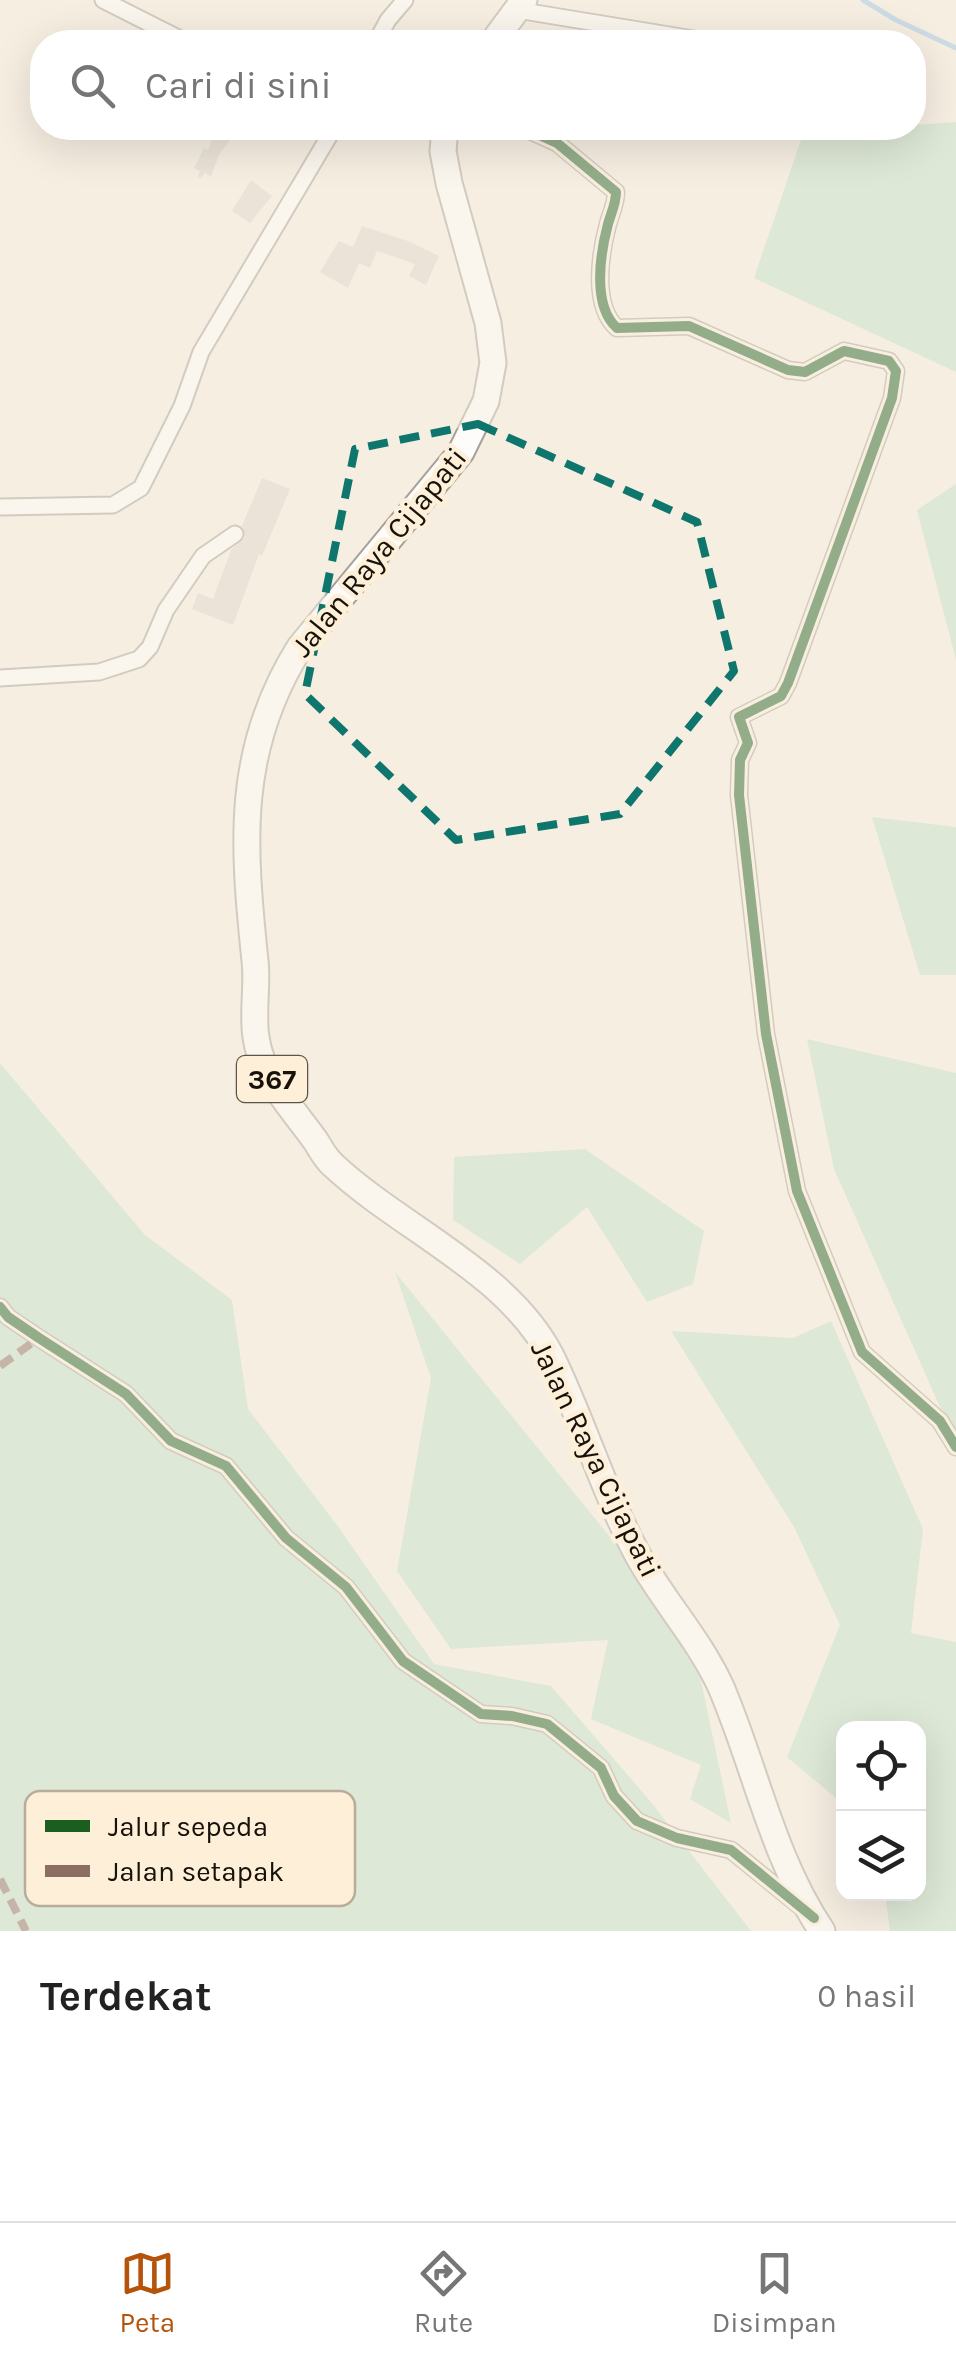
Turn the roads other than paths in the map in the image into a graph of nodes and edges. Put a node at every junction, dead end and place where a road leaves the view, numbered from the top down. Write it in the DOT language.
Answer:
graph roads {
  1 [pos="103,0"];
  2 [pos="405,0"];
  3 [pos="521,5"];
  4 [pos="162,30"];
  5 [pos="383,30"];
  6 [pos="502,30"];
  7 [pos="650,30"];
  8 [pos="327,140"];
  9 [pos="444,140"];
  10 [pos="550,140"];
  11 [pos="0,507"];
  12 [pos="235,534"];
  13 [pos="0,678"];
  14 [pos="0,1306"];
  15 [pos="956,1448"];
  16 [pos="818,1925"];
  1 -- 4 [label="street"];
  2 -- 5 [label="street"];
  3 -- 6 [label="main road"];
  3 -- 7 [label="street"];
  8 -- 11 [label="street"];
  9 -- 16 [label="main road, Jalan Raya Cijapati / 367"];
  10 -- 15 [label="street"];
  12 -- 13 [label="street"];
  14 -- 16 [label="street"];
}
